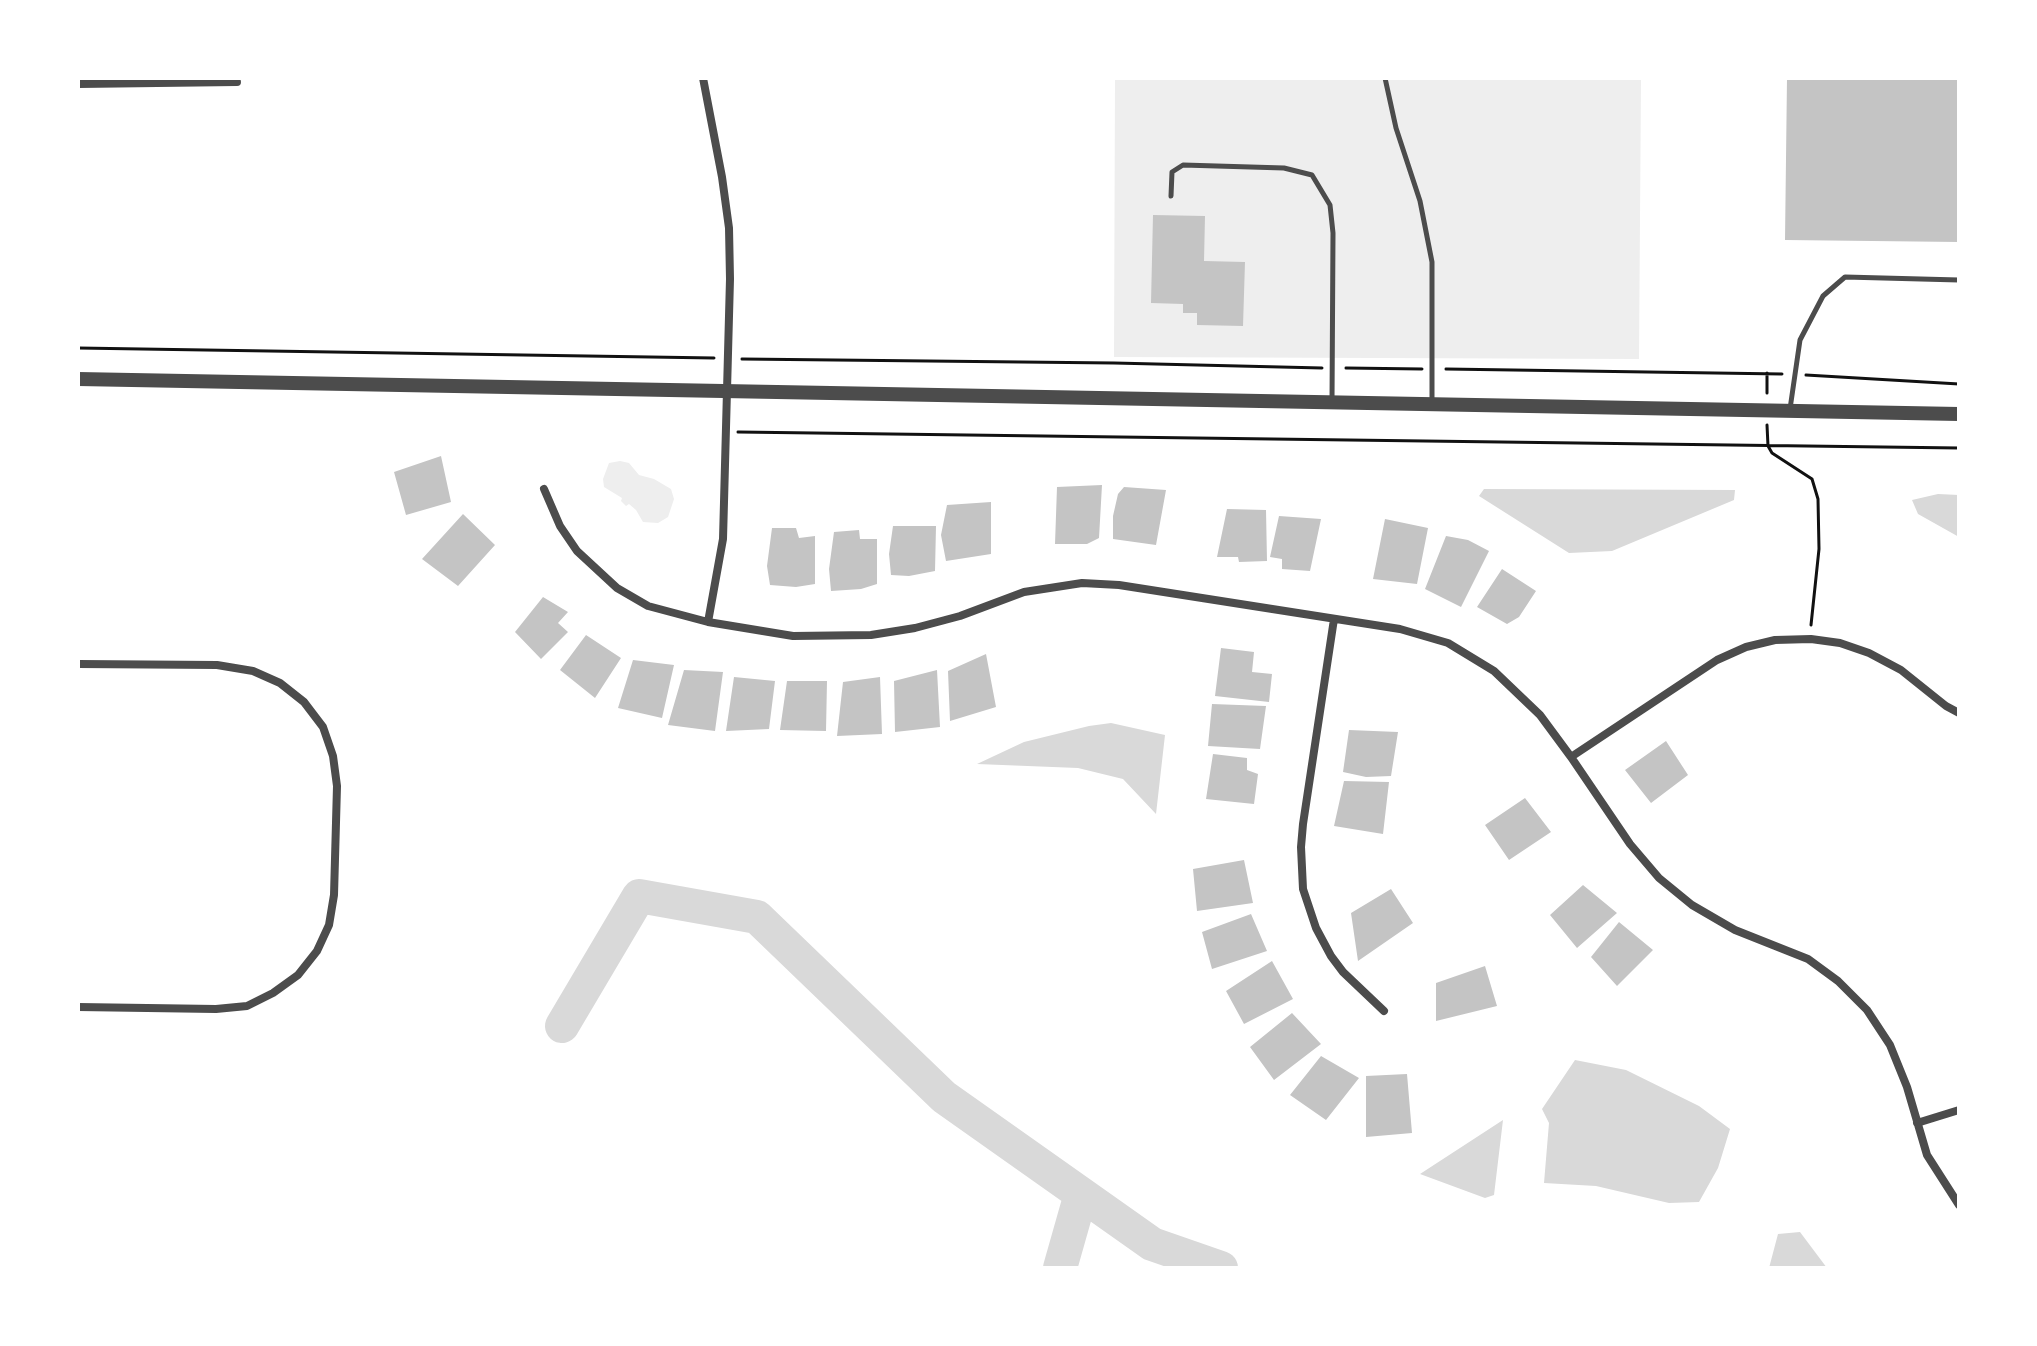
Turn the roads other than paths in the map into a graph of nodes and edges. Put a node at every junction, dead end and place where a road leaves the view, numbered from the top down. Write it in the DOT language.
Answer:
graph roads {
  1 [pos="703,78"];
  2 [pos="1385,78"];
  3 [pos="237,82"];
  4 [pos="78,84"];
  5 [pos="1171,196"];
  6 [pos="1959,280"];
  7 [pos="78,379"];
  8 [pos="726,393"];
  9 [pos="1332,401"];
  10 [pos="1432,403"];
  11 [pos="1790,409"];
  12 [pos="1959,414"];
  13 [pos="544,489"];
  14 [pos="1334,619"];
  15 [pos="708,622"];
  16 [pos="78,664"];
  17 [pos="1959,713"];
  18 [pos="1571,757"];
  19 [pos="78,1007"];
  20 [pos="1384,1011"];
  21 [pos="1959,1110"];
  22 [pos="1917,1123"];
  23 [pos="1959,1205"];
  1 -- 8 [label="street"];
  2 -- 10 [label="lane"];
  3 -- 4 [label="street"];
  5 -- 9 [label="lane"];
  6 -- 11 [label="lane"];
  7 -- 8 [label="street"];
  8 -- 9 [label="street"];
  8 -- 15 [label="street"];
  9 -- 10 [label="street"];
  10 -- 11 [label="street"];
  11 -- 12 [label="street"];
  13 -- 15 [label="street"];
  14 -- 15 [label="street"];
  14 -- 18 [label="street"];
  14 -- 20 [label="street"];
  16 -- 19 [label="street"];
  17 -- 18 [label="street"];
  18 -- 22 [label="street"];
  21 -- 22 [label="street"];
  22 -- 23 [label="street"];
}
